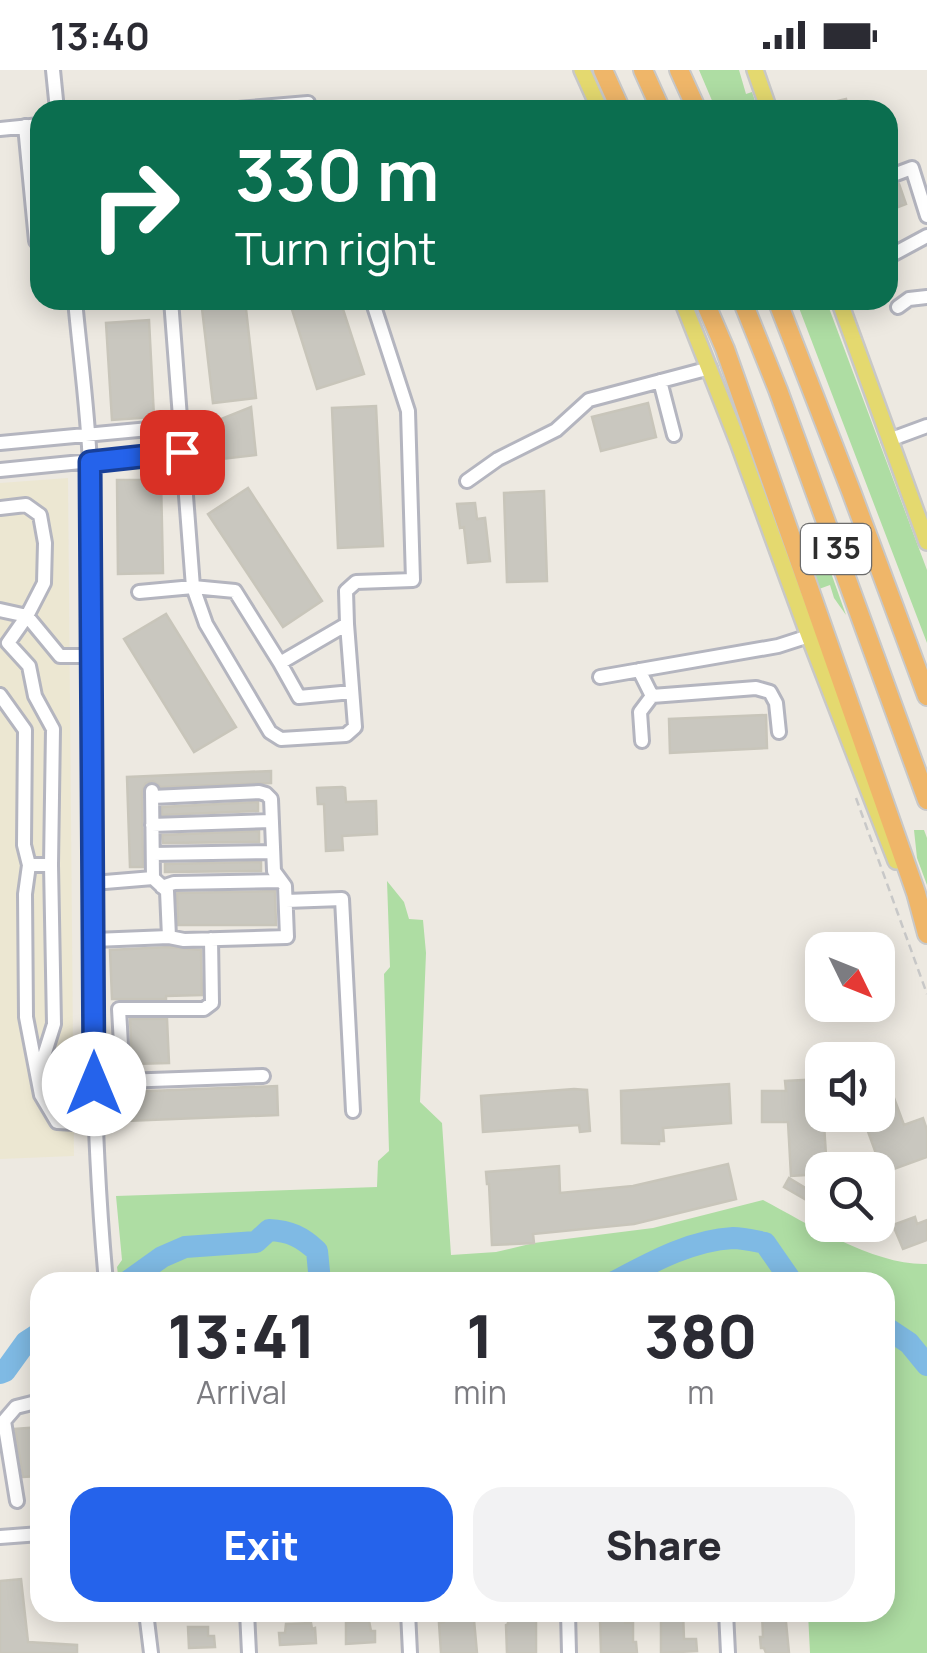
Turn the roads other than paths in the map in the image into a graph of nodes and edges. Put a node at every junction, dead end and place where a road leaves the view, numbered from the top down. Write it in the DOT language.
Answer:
graph roads {
  1 [pos="54,70"];
  2 [pos="582,70"];
  3 [pos="602,70"];
  4 [pos="643,70"];
  5 [pos="679,70"];
  6 [pos="754,70"];
  7 [pos="56,100"];
  8 [pos="596,100"];
  9 [pos="616,100"];
  10 [pos="656,100"];
  11 [pos="692,100"];
  12 [pos="765,100"];
  13 [pos="30,126"];
  14 [pos="0,128"];
  15 [pos="898,173"];
  16 [pos="927,216"];
  17 [pos="927,236"];
  18 [pos="898,252"];
  19 [pos="927,297"];
  20 [pos="898,307"];
  21 [pos="76,310"];
  22 [pos="172,310"];
  23 [pos="375,310"];
  24 [pos="686,310"];
  25 [pos="708,310"];
  26 [pos="746,310"];
  27 [pos="781,310"];
  28 [pos="843,310"];
  29 [pos="710,368"];
  30 [pos="660,381"];
  31 [pos="180,426"];
  32 [pos="927,426"];
  33 [pos="87,434"];
  34 [pos="674,434"];
  35 [pos="889,440"];
  36 [pos="0,443"];
  37 [pos="182,452"];
  38 [pos="90,462"];
  39 [pos="0,470"];
  40 [pos="467,480"];
  41 [pos="0,508"];
  42 [pos="927,542"];
  43 [pos="192,587"];
  44 [pos="140,592"];
  45 [pos="0,610"];
  46 [pos="27,616"];
  47 [pos="346,624"];
  48 [pos="809,636"];
  49 [pos="4,648"];
  50 [pos="92,656"];
  51 [pos="280,663"];
  52 [pos="638,670"];
  53 [pos="600,677"];
  54 [pos="352,692"];
  55 [pos="0,695"];
  56 [pos="652,696"];
  57 [pos="927,696"];
  58 [pos="779,732"];
  59 [pos="642,740"];
  60 [pos="927,800"];
  61 [pos="272,821"];
  62 [pos="152,825"];
  63 [pos="273,852"];
  64 [pos="153,854"];
  65 [pos="50,865"];
  66 [pos="30,866"];
  67 [pos="281,881"];
  68 [pos="158,882"];
  69 [pos="94,883"];
  70 [pos="286,901"];
  71 [pos="170,937"];
  72 [pos="927,937"];
  73 [pos="94,940"];
  74 [pos="211,940"];
  75 [pos="263,1076"];
  76 [pos="38,1078"];
  77 [pos="353,1110"];
  78 [pos="95,1124"];
  79 [pos="105,1272"];
  80 [pos="30,1404"];
  81 [pos="2,1421"];
  82 [pos="17,1501"];
  83 [pos="30,1534"];
  84 [pos="0,1537"];
  85 [pos="147,1622"];
  86 [pos="247,1622"];
  87 [pos="408,1622"];
  88 [pos="568,1622"];
  89 [pos="726,1622"];
  90 [pos="151,1653"];
  91 [pos="249,1653"];
  92 [pos="410,1653"];
  93 [pos="569,1653"];
  94 [pos="728,1653"];
  1 -- 7 [label="street"];
  2 -- 8 [label="main road"];
  3 -- 9 [label="highway"];
  4 -- 10 [label="highway"];
  5 -- 11 [label="highway"];
  6 -- 12 [label="main road"];
  13 -- 14 [label="street"];
  15 -- 16 [label="street"];
  17 -- 18 [label="street"];
  19 -- 20 [label="street"];
  21 -- 33 [label="street"];
  22 -- 31 [label="street"];
  23 -- 47 [label="street"];
  24 -- 29 [label="main road"];
  25 -- 72 [label="highway"];
  26 -- 60 [label="highway, I 35"];
  27 -- 57 [label="highway, I 35"];
  28 -- 35 [label="main road"];
  29 -- 30 [label="street"];
  29 -- 48 [label="main road"];
  30 -- 34 [label="street"];
  30 -- 40 [label="street"];
  31 -- 33 [label="street"];
  31 -- 37 [label="street"];
  32 -- 35 [label="street"];
  33 -- 36 [label="street"];
  33 -- 38 [label="street"];
  35 -- 42 [label="main road"];
  37 -- 38 [label="street"];
  37 -- 43 [label="street"];
  38 -- 39 [label="street"];
  38 -- 50 [label="street"];
  41 -- 46 [label="street"];
  43 -- 44 [label="street"];
  43 -- 51 [label="street"];
  43 -- 54 [label="street"];
  45 -- 46 [label="street"];
  46 -- 49 [label="street"];
  46 -- 50 [label="street"];
  47 -- 51 [label="street"];
  47 -- 54 [label="street"];
  48 -- 52 [label="street"];
  48 -- 72 [label="main road"];
  49 -- 65 [label="street"];
  50 -- 69 [label="street"];
  51 -- 54 [label="street"];
  52 -- 53 [label="street"];
  52 -- 56 [label="street"];
  55 -- 66 [label="street"];
  56 -- 58 [label="street"];
  56 -- 59 [label="street"];
  61 -- 62 [label="street"];
  61 -- 62 [label="street"];
  61 -- 63 [label="street"];
  62 -- 64 [label="street"];
  63 -- 64 [label="street"];
  63 -- 67 [label="street"];
  64 -- 68 [label="street"];
  65 -- 66 [label="street"];
  65 -- 76 [label="street"];
  66 -- 76 [label="street"];
  67 -- 68 [label="street"];
  67 -- 70 [label="street"];
  68 -- 69 [label="street"];
  68 -- 71 [label="street"];
  69 -- 73 [label="street"];
  70 -- 74 [label="street"];
  70 -- 77 [label="street"];
  71 -- 73 [label="street"];
  71 -- 74 [label="street"];
  73 -- 78 [label="street"];
  74 -- 75 [label="street"];
  76 -- 78 [label="street"];
  78 -- 79 [label="street"];
  80 -- 81 [label="street"];
  81 -- 82 [label="street"];
  83 -- 84 [label="street"];
  85 -- 90 [label="street"];
  86 -- 91 [label="street"];
  87 -- 92 [label="street"];
  88 -- 93 [label="street"];
  89 -- 94 [label="street"];
}
